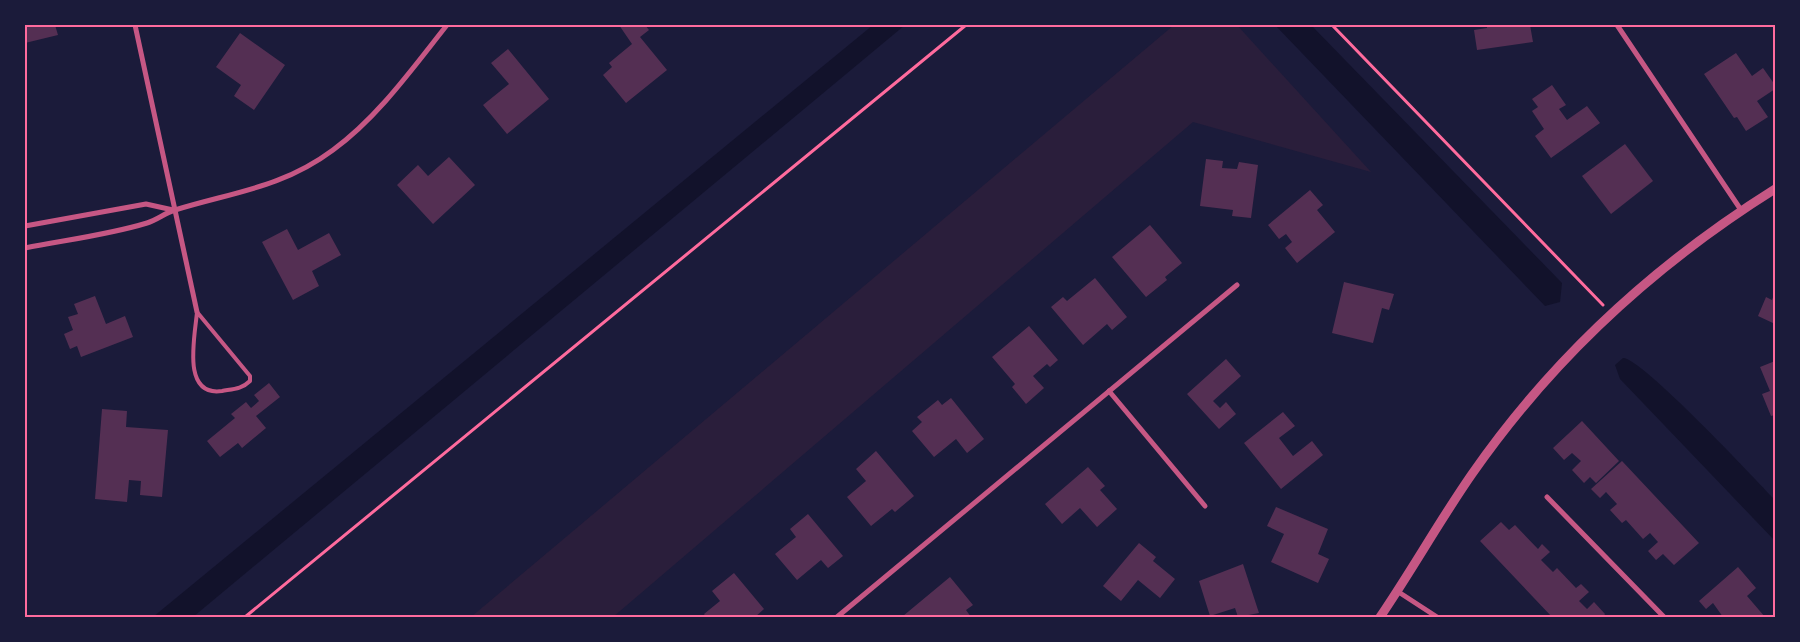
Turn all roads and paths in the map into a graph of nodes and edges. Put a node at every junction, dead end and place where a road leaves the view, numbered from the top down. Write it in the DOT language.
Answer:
graph roads {
  1 [pos="135,25"];
  2 [pos="447,25"];
  3 [pos="966,25"];
  4 [pos="1332,25"];
  5 [pos="1617,25"];
  6 [pos="1775,189"];
  7 [pos="1741,210"];
  8 [pos="173,211"];
  9 [pos="25,226"];
  10 [pos="25,248"];
  11 [pos="1237,285"];
  12 [pos="197,312"];
  13 [pos="1610,312"];
  14 [pos="1109,391"];
  15 [pos="1546,496"];
  16 [pos="1205,506"];
  17 [pos="1397,592"];
  18 [pos="1383,616"];
  19 [pos="1660,616"];
  20 [pos="245,617"];
  21 [pos="836,617"];
  22 [pos="1437,617"];
  1 -- 8 [label="street"];
  2 -- 8 [label="street"];
  3 -- 20 [label="path"];
  4 -- 13 [label="path"];
  5 -- 7 [label="street"];
  6 -- 7 [label="street"];
  7 -- 13 [label="street"];
  8 -- 9 [label="street"];
  8 -- 10 [label="street"];
  8 -- 12 [label="street"];
  11 -- 14 [label="street"];
  12 -- 12 [label="lane"];
  13 -- 17 [label="street"];
  14 -- 16 [label="street"];
  14 -- 21 [label="street"];
  15 -- 19 [label="street"];
  17 -- 18 [label="street"];
  17 -- 22 [label="street"];
}
